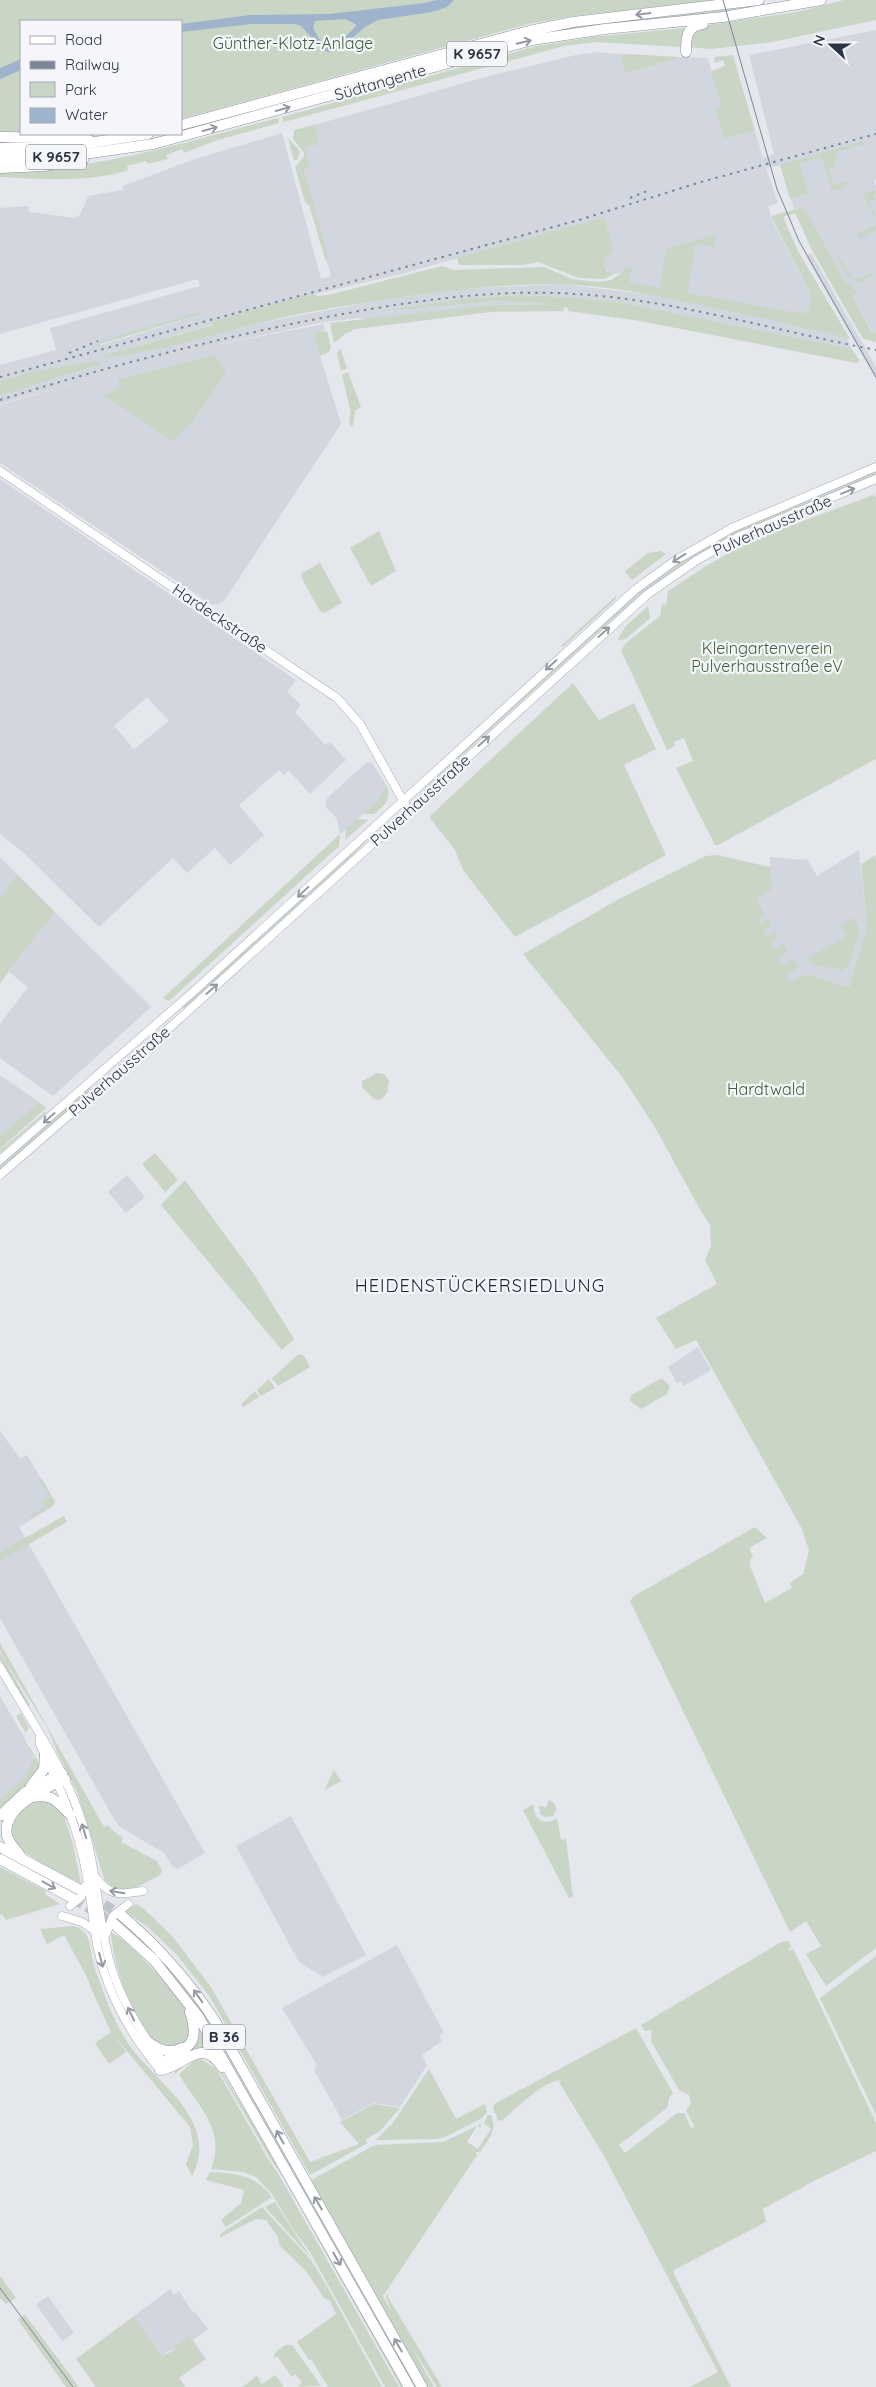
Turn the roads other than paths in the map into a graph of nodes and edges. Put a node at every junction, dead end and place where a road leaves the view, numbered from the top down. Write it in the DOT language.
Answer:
graph roads {
  1 [pos="759,0"];
  2 [pos="820,0"];
  3 [pos="723,18"];
  4 [pos="686,52"];
  5 [pos="182,125"];
  6 [pos="142,135"];
  7 [pos="0,137"];
  8 [pos="93,143"];
  9 [pos="0,148"];
  10 [pos="111,151"];
  11 [pos="0,158"];
  12 [pos="0,168"];
  13 [pos="876,467"];
  14 [pos="0,470"];
  15 [pos="876,480"];
  16 [pos="403,801"];
  17 [pos="409,810"];
  18 [pos="0,1160"];
  19 [pos="0,1175"];
  20 [pos="0,1667"];
  21 [pos="40,1736"];
  22 [pos="44,1754"];
  23 [pos="60,1778"];
  24 [pos="27,1796"];
  25 [pos="71,1815"];
  26 [pos="0,1816"];
  27 [pos="0,1847"];
  28 [pos="0,1859"];
  29 [pos="22,1859"];
  30 [pos="87,1874"];
  31 [pos="96,1878"];
  32 [pos="143,1891"];
  33 [pos="75,1898"];
  34 [pos="128,1904"];
  35 [pos="96,1907"];
  36 [pos="120,1914"];
  37 [pos="62,1916"];
  38 [pos="113,1923"];
  39 [pos="95,1931"];
  40 [pos="105,1939"];
  41 [pos="188,2001"];
  42 [pos="146,2040"];
  43 [pos="185,2048"];
  44 [pos="164,2068"];
  45 [pos="247,2101"];
  46 [pos="410,2387"];
  47 [pos="422,2387"];
  1 -- 5 [label="highway, Südtangente / K 9657, one-way"];
  2 -- 3 [label="highway, Südtangente / K 9657"];
  3 -- 4 [label="highway, K 9657"];
  10 -- 3 [label="highway, Südtangente / K 9657, one-way"];
  6 -- 8 [label="highway, K 9657"];
  7 -- 8 [label="highway"];
  8 -- 9 [label="highway, K 9657"];
  10 -- 11 [label="highway, Südtangente / K 9657"];
  10 -- 12 [label="highway"];
  13 -- 16 [label="main road, Pulverhausstraße, one-way"];
  14 -- 16 [label="main road, Hardeckstraße"];
  17 -- 15 [label="main road, Pulverhausstraße, one-way"];
  16 -- 17 [label="main road, Hardeckstraße"];
  16 -- 18 [label="main road, Pulverhausstraße, one-way"];
  19 -- 17 [label="main road, Pulverhausstraße, one-way"];
  20 -- 21 [label="main road"];
  21 -- 22 [label="main road"];
  21 -- 23 [label="main road"];
  22 -- 23 [label="main road"];
  22 -- 24 [label="highway"];
  23 -- 24 [label="highway"];
  23 -- 25 [label="main road"];
  31 -- 23 [label="main road, one-way"];
  24 -- 25 [label="highway"];
  24 -- 26 [label="highway"];
  24 -- 29 [label="highway"];
  25 -- 30 [label="main road"];
  27 -- 29 [label="highway"];
  28 -- 33 [label="highway, one-way"];
  29 -- 33 [label="highway"];
  30 -- 33 [label="main road"];
  30 -- 35 [label="main road"];
  32 -- 31 [label="main road, one-way"];
  31 -- 35 [label="main road"];
  34 -- 40 [label="main road"];
  35 -- 39 [label="main road"];
  35 -- 40 [label="main road"];
  47 -- 36 [label="highway, B 36, one-way"];
  37 -- 39 [label="main road"];
  38 -- 41 [label="highway, B 36"];
  39 -- 44 [label="main road, one-way"];
  42 -- 40 [label="main road, one-way"];
  41 -- 43 [label="highway"];
  41 -- 45 [label="highway, B 36"];
  42 -- 43 [label="highway"];
  42 -- 44 [label="main road"];
  43 -- 44 [label="highway"];
  44 -- 45 [label="highway"];
  45 -- 46 [label="highway, B 36, one-way"];
}
